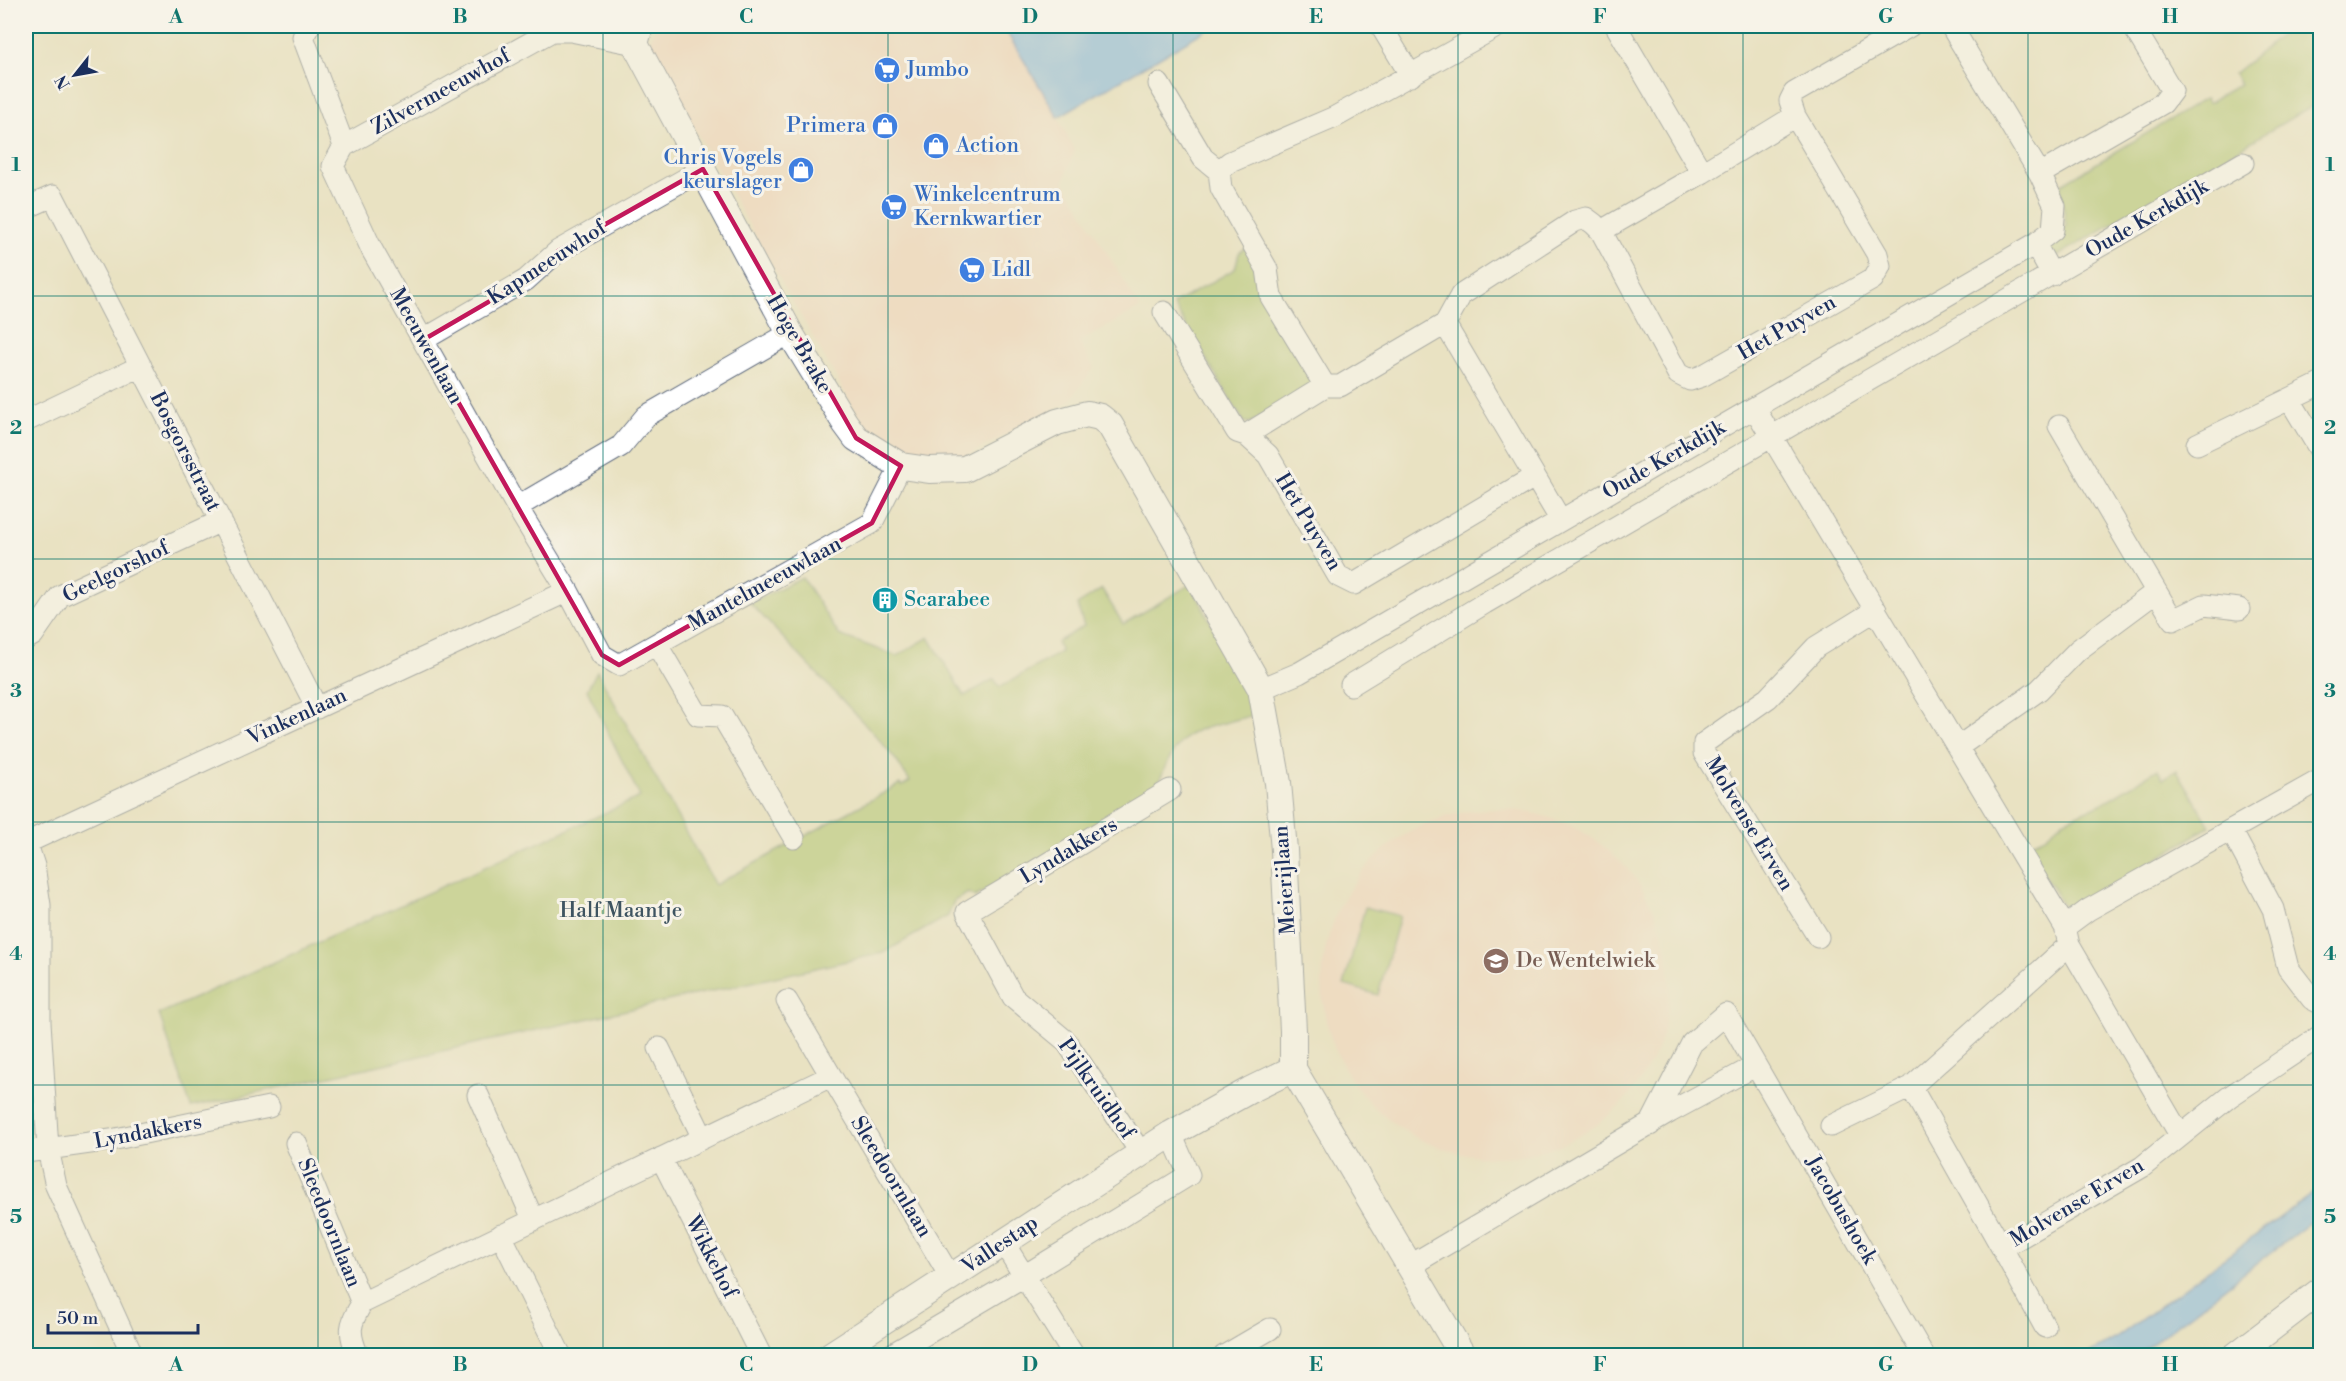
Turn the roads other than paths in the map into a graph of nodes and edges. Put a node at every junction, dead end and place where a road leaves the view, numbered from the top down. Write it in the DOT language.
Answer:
graph roads {
  1 [pos="309,26"];
  2 [pos="1381,26"];
  3 [pos="1498,26"];
  4 [pos="1616,26"];
  5 [pos="1910,26"];
  6 [pos="1952,26"];
  7 [pos="2133,26"];
  8 [pos="571,28"];
  9 [pos="638,35"];
  10 [pos="1411,76"];
  11 [pos="1159,84"];
  12 [pos="1796,117"];
  13 [pos="344,146"];
  14 [pos="2243,163"];
  15 [pos="703,169"];
  16 [pos="1219,171"];
  17 [pos="1702,173"];
  18 [pos="2040,174"];
  19 [pos="26,208"];
  20 [pos="1600,231"];
  21 [pos="2035,244"];
  22 [pos="2052,275"];
  23 [pos="1164,312"];
  24 [pos="1445,324"];
  25 [pos="790,333"];
  26 [pos="423,340"];
  27 [pos="141,366"];
  28 [pos="2320,384"];
  29 [pos="1325,386"];
  30 [pos="2290,400"];
  31 [pos="1755,408"];
  32 [pos="1086,414"];
  33 [pos="26,421"];
  34 [pos="2059,426"];
  35 [pos="1246,435"];
  36 [pos="1772,437"];
  37 [pos="2197,444"];
  38 [pos="2320,450"];
  39 [pos="901,466"];
  40 [pos="1534,477"];
  41 [pos="517,507"];
  42 [pos="1560,519"];
  43 [pos="221,521"];
  44 [pos="1467,574"];
  45 [pos="568,591"];
  46 [pos="2156,592"];
  47 [pos="1485,603"];
  48 [pos="2239,609"];
  49 [pos="1876,610"];
  50 [pos="26,639"];
  51 [pos="657,645"];
  52 [pos="602,655"];
  53 [pos="1351,685"];
  54 [pos="1261,689"];
  55 [pos="317,708"];
  56 [pos="1958,747"];
  57 [pos="2320,780"];
  58 [pos="1170,790"];
  59 [pos="2231,830"];
  60 [pos="794,838"];
  61 [pos="26,842"];
  62 [pos="30,867"];
  63 [pos="968,912"];
  64 [pos="2067,936"];
  65 [pos="1818,937"];
  66 [pos="787,1001"];
  67 [pos="2320,1003"];
  68 [pos="2320,1036"];
  69 [pos="659,1048"];
  70 [pos="1755,1066"];
  71 [pos="1293,1069"];
  72 [pos="831,1076"];
  73 [pos="1911,1087"];
  74 [pos="478,1095"];
  75 [pos="269,1107"];
  76 [pos="1650,1125"];
  77 [pos="1831,1126"];
  78 [pos="1171,1134"];
  79 [pos="2180,1135"];
  80 [pos="703,1138"];
  81 [pos="296,1143"];
  82 [pos="48,1149"];
  83 [pos="26,1152"];
  84 [pos="1141,1153"];
  85 [pos="662,1158"];
  86 [pos="533,1219"];
  87 [pos="501,1235"];
  88 [pos="1003,1242"];
  89 [pos="2001,1248"];
  90 [pos="1411,1265"];
  91 [pos="1024,1276"];
  92 [pos="951,1278"];
  93 [pos="2320,1291"];
  94 [pos="362,1303"];
  95 [pos="2045,1327"];
  96 [pos="1270,1329"];
  97 [pos="133,1356"];
  98 [pos="358,1356"];
  99 [pos="561,1356"];
  100 [pos="760,1356"];
  101 [pos="829,1356"];
  102 [pos="889,1356"];
  103 [pos="1074,1356"];
  104 [pos="1224,1356"];
  105 [pos="1463,1356"];
  106 [pos="1924,1356"];
  107 [pos="2235,1356"];
  1 -- 13 [label="street"];
  2 -- 10 [label="street"];
  3 -- 10 [label="street"];
  4 -- 17 [label="street"];
  5 -- 12 [label="street"];
  6 -- 18 [label="street"];
  7 -- 18 [label="street"];
  8 -- 9 [label="street, Zilvermeeuwhof"];
  8 -- 13 [label="street, Zilvermeeuwhof"];
  9 -- 15 [label="street, Hoge Brake"];
  10 -- 16 [label="street"];
  11 -- 16 [label="street"];
  12 -- 17 [label="street"];
  12 -- 20 [label="street, Het Puyven"];
  13 -- 26 [label="street, Meeuwenlaan"];
  14 -- 22 [label="street, Oude Kerkdijk"];
  15 -- 25 [label="street, Hoge Brake"];
  15 -- 26 [label="street, Kapmeeuwhof"];
  16 -- 29 [label="street"];
  17 -- 20 [label="street"];
  18 -- 21 [label="street"];
  19 -- 27 [label="street, Bosgorsstraat"];
  20 -- 24 [label="street"];
  21 -- 22 [label="street"];
  21 -- 31 [label="street, Oude Kerkdijk"];
  22 -- 36 [label="street, Oude Kerkdijk"];
  23 -- 35 [label="street, Het Puyven"];
  24 -- 29 [label="street"];
  24 -- 40 [label="street"];
  25 -- 39 [label="street, Hoge Brake"];
  25 -- 41 [label="street"];
  26 -- 41 [label="street, Meeuwenlaan"];
  27 -- 33 [label="street"];
  27 -- 43 [label="street, Bosgorsstraat"];
  28 -- 30 [label="street"];
  29 -- 35 [label="street"];
  30 -- 37 [label="street"];
  30 -- 38 [label="street"];
  31 -- 36 [label="street"];
  31 -- 42 [label="street, Oude Kerkdijk"];
  32 -- 39 [label="street, Hoge Brake"];
  32 -- 54 [label="street, Meierijlaan"];
  34 -- 46 [label="street"];
  35 -- 40 [label="street, Het Puyven"];
  36 -- 47 [label="street, Oude Kerkdijk"];
  36 -- 49 [label="street"];
  39 -- 51 [label="street, Mantelmeeuwlaan"];
  40 -- 42 [label="street"];
  41 -- 45 [label="street, Meeuwenlaan"];
  42 -- 44 [label="street, Oude Kerkdijk"];
  43 -- 50 [label="street, Geelgorshof"];
  43 -- 55 [label="street, Bosgorsstraat"];
  44 -- 47 [label="street"];
  44 -- 54 [label="street, Oude Kerkdijk"];
  45 -- 52 [label="street, Meeuwenlaan"];
  45 -- 55 [label="street, Vinkenlaan"];
  46 -- 48 [label="street"];
  46 -- 56 [label="street"];
  47 -- 53 [label="street, Oude Kerkdijk"];
  49 -- 56 [label="street"];
  49 -- 65 [label="street, Molvense Erven"];
  51 -- 52 [label="street, Mantelmeeuwlaan"];
  51 -- 60 [label="street"];
  54 -- 71 [label="street, Meierijlaan"];
  55 -- 61 [label="street, Vinkenlaan"];
  56 -- 64 [label="street"];
  57 -- 59 [label="street"];
  58 -- 63 [label="street, Lyndakkers"];
  59 -- 64 [label="street"];
  59 -- 67 [label="street"];
  61 -- 62 [label="street"];
  62 -- 82 [label="street"];
  63 -- 84 [label="street, Pijlkruidhof"];
  64 -- 73 [label="street"];
  64 -- 79 [label="street"];
  66 -- 72 [label="street, Sleedoornlaan"];
  68 -- 79 [label="street, Molvense Erven"];
  69 -- 80 [label="street"];
  70 -- 76 [label="street"];
  70 -- 76 [label="street, Jacobushoek"];
  70 -- 106 [label="street, Jacobushoek"];
  71 -- 78 [label="street, Vallestap"];
  71 -- 90 [label="street"];
  72 -- 80 [label="street, Sleedoornlaan"];
  72 -- 92 [label="street, Sleedoornlaan"];
  73 -- 77 [label="street"];
  73 -- 89 [label="street, Molvense Erven"];
  74 -- 86 [label="street"];
  75 -- 82 [label="street, Lyndakkers"];
  76 -- 90 [label="street"];
  78 -- 84 [label="street, Vallestap"];
  78 -- 91 [label="street, Vallestap"];
  79 -- 89 [label="street, Molvense Erven"];
  80 -- 85 [label="street, Sleedoornlaan"];
  81 -- 94 [label="street, Sleedoornlaan"];
  82 -- 83 [label="street, Lyndakkers"];
  82 -- 97 [label="street"];
  84 -- 88 [label="street, Vallestap"];
  85 -- 86 [label="street, Sleedoornlaan"];
  85 -- 100 [label="street, Wikkehof"];
  86 -- 87 [label="street, Sleedoornlaan"];
  87 -- 94 [label="street, Sleedoornlaan"];
  87 -- 99 [label="street"];
  88 -- 91 [label="street"];
  88 -- 92 [label="street, Vallestap"];
  89 -- 95 [label="street, Molvense Erven"];
  90 -- 105 [label="street"];
  91 -- 102 [label="street, Vallestap"];
  91 -- 103 [label="street"];
  92 -- 101 [label="street, Vallestap"];
  93 -- 107 [label="street"];
  94 -- 98 [label="street, Sleedoornlaan"];
  96 -- 104 [label="street"];
}
